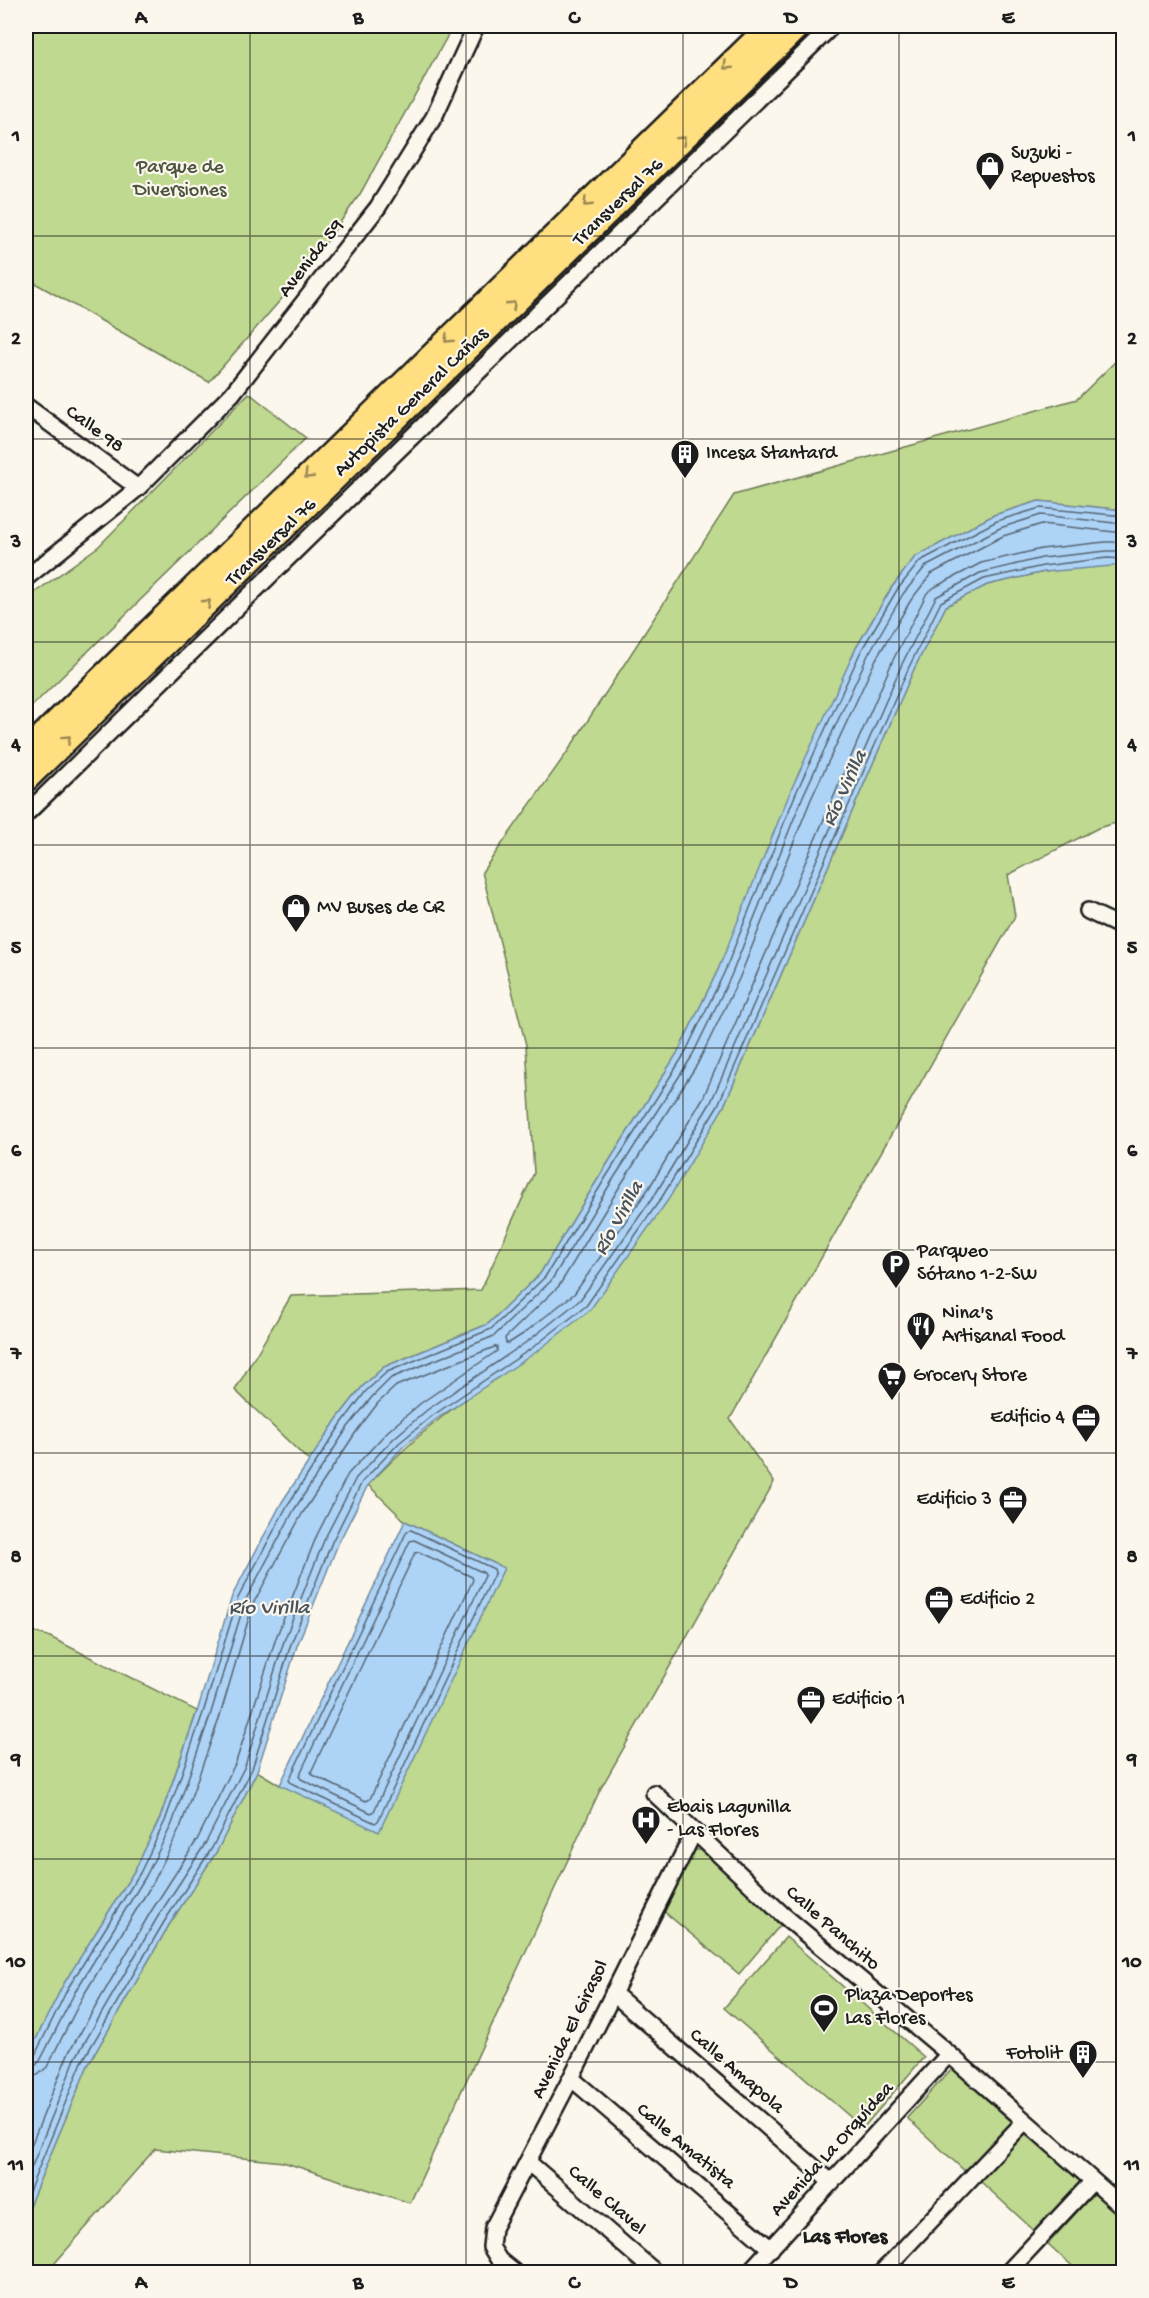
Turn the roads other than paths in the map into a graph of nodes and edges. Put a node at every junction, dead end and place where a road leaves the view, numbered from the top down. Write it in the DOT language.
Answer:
graph roads {
  1 [pos="476,26"];
  2 [pos="769,26"];
  3 [pos="799,26"];
  4 [pos="832,26"];
  5 [pos="26,406"];
  6 [pos="138,488"];
  7 [pos="26,578"];
  8 [pos="26,751"];
  9 [pos="26,780"];
  10 [pos="26,814"];
  11 [pos="1088,910"];
  12 [pos="1124,928"];
  13 [pos="654,1793"];
  14 [pos="694,1832"];
  15 [pos="613,1993"];
  16 [pos="949,2054"];
  17 [pos="571,2078"];
  18 [pos="1025,2121"];
  19 [pos="528,2162"];
  20 [pos="832,2182"];
  21 [pos="1092,2182"];
  22 [pos="1124,2208"];
  23 [pos="771,2248"];
  24 [pos="514,2272"];
  25 [pos="656,2272"];
  26 [pos="748,2272"];
  27 [pos="882,2272"];
  28 [pos="1008,2272"];
  1 -- 6 [label="street, Avenida 59"];
  2 -- 8 [label="highway, Autopista General Cañas, one-way"];
  9 -- 3 [label="highway, Autopista General Cañas, one-way"];
  4 -- 10 [label="street, Transversal 76"];
  5 -- 6 [label="street, Calle 98"];
  6 -- 7 [label="street, Avenida 59"];
  11 -- 12 [label="street"];
  13 -- 14 [label="street, Calle Panchito"];
  14 -- 15 [label="street, Avenida El Girasol"];
  14 -- 16 [label="street, Calle Panchito"];
  15 -- 17 [label="street, Avenida El Girasol"];
  15 -- 20 [label="street, Calle Amapola"];
  16 -- 18 [label="street, Calle Panchito"];
  16 -- 20 [label="street, Avenida La Orquídea"];
  17 -- 19 [label="street, Avenida El Girasol"];
  17 -- 23 [label="street, Calle Amatista"];
  18 -- 21 [label="street, Calle Panchito"];
  18 -- 27 [label="street"];
  19 -- 24 [label="street, Avenida El Girasol"];
  19 -- 25 [label="street, Calle Clavel"];
  20 -- 23 [label="street, Avenida La Orquídea"];
  21 -- 22 [label="street, Calle Panchito"];
  21 -- 28 [label="street"];
  23 -- 26 [label="street, Avenida La Orquídea"];
}
